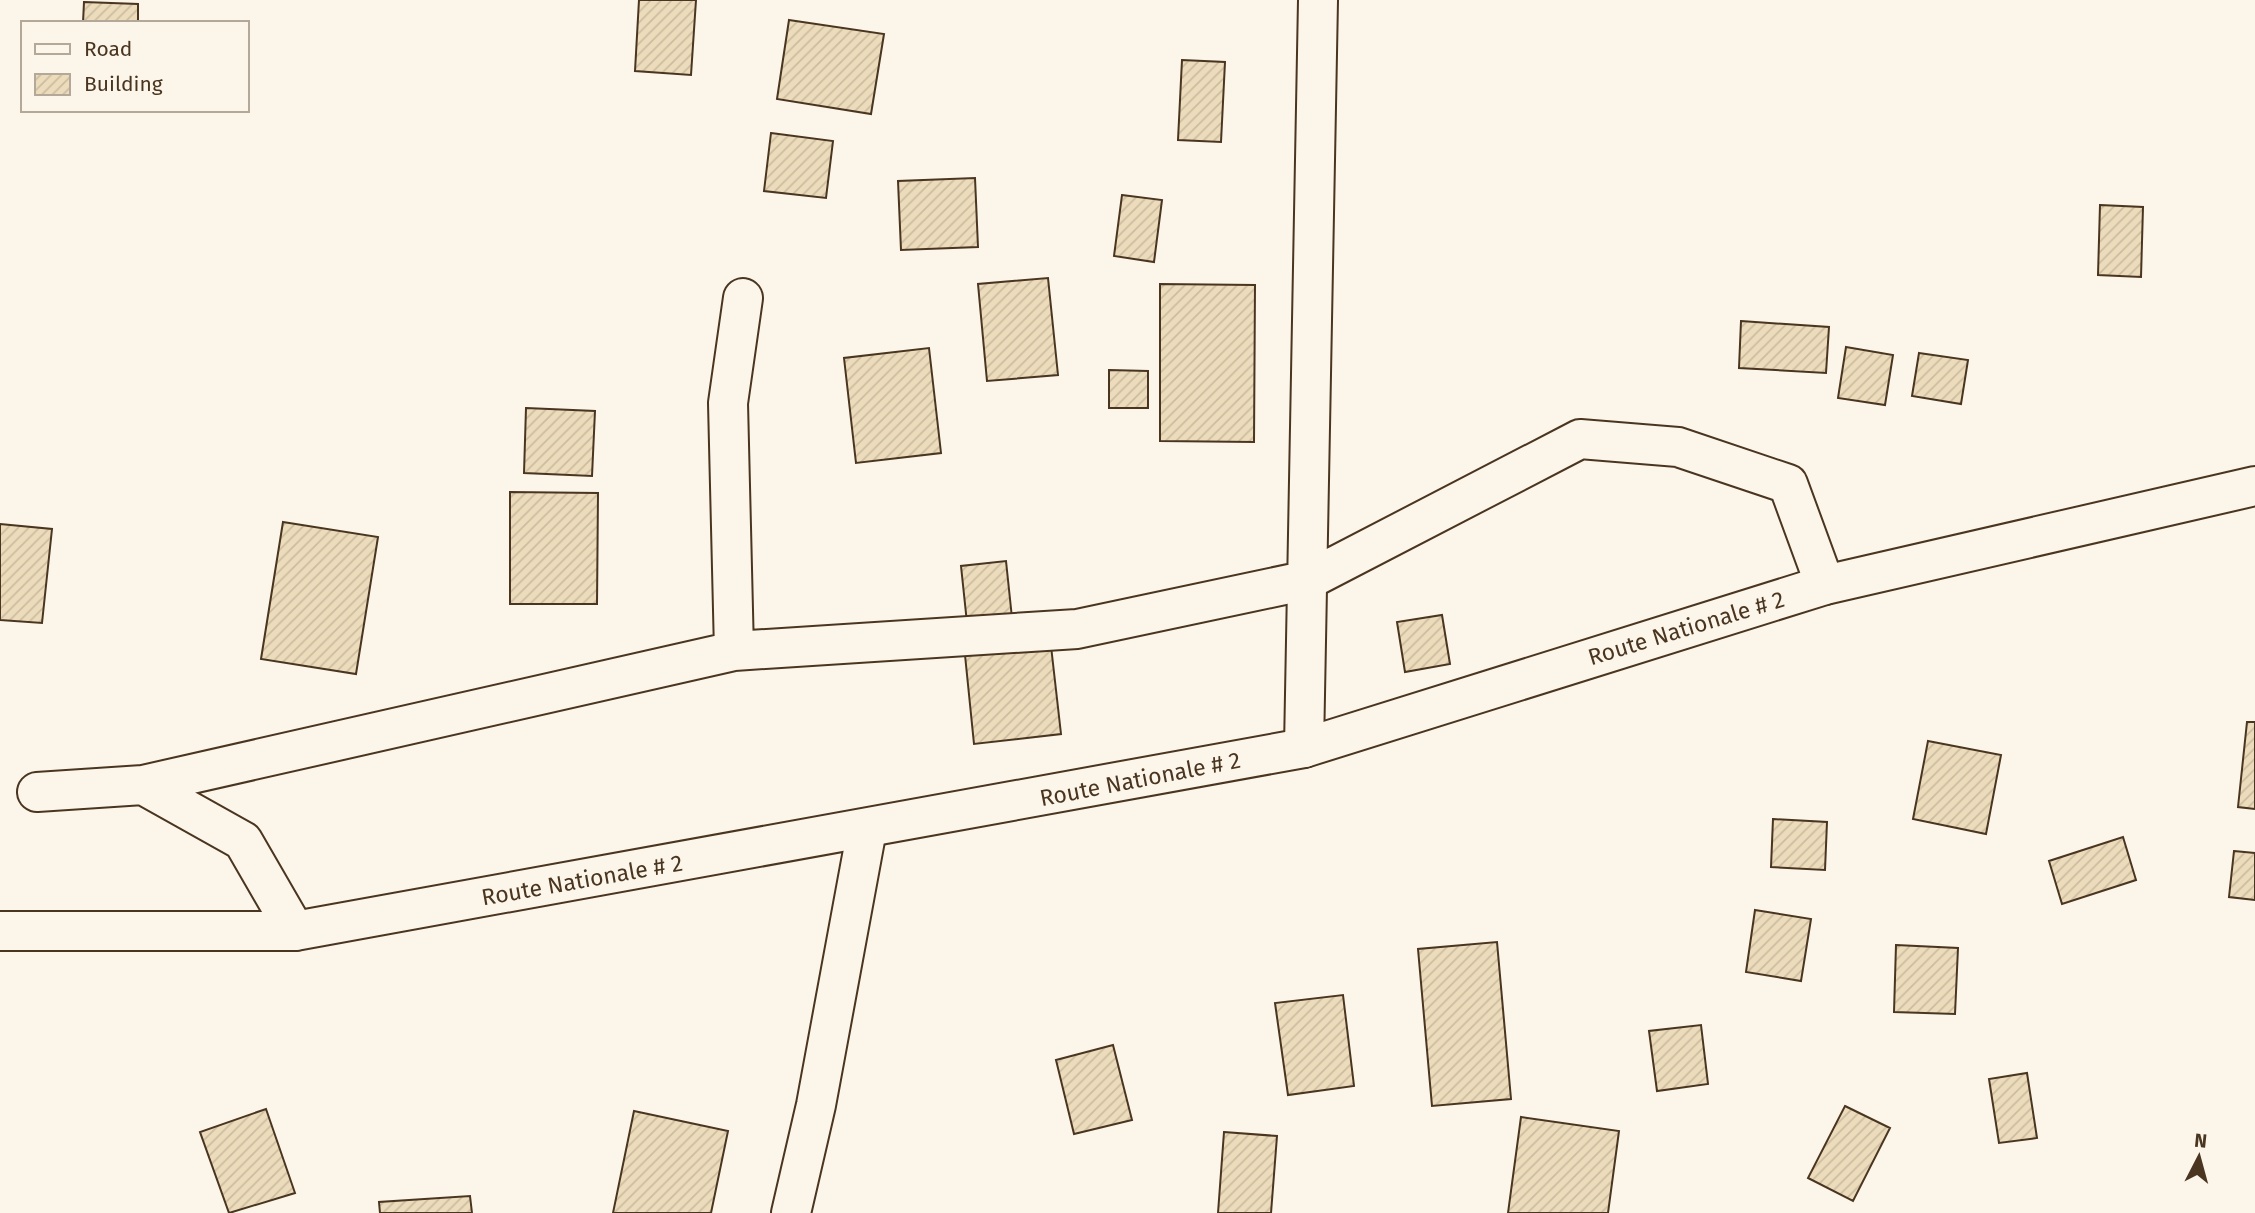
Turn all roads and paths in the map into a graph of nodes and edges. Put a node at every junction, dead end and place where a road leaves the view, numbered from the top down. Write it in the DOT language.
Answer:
graph roads {
  1 [pos="1318,0"];
  2 [pos="743,298"];
  3 [pos="2255,486"];
  4 [pos="1308,580"];
  5 [pos="1825,585"];
  6 [pos="734,651"];
  7 [pos="1304,748"];
  8 [pos="143,785"];
  9 [pos="37,792"];
  10 [pos="867,830"];
  11 [pos="0,931"];
  12 [pos="295,931"];
  13 [pos="791,1213"];
  1 -- 4 [label="street"];
  2 -- 6 [label="street"];
  3 -- 5 [label="street, Route Nationale # 2"];
  4 -- 5 [label="street"];
  4 -- 6 [label="street"];
  4 -- 7 [label="street"];
  5 -- 7 [label="street, Route Nationale # 2"];
  6 -- 8 [label="street"];
  7 -- 10 [label="street, Route Nationale # 2"];
  8 -- 9 [label="street"];
  8 -- 12 [label="street"];
  10 -- 12 [label="street, Route Nationale # 2"];
  10 -- 13 [label="street"];
  11 -- 12 [label="street, Route Nationale # 2"];
}
